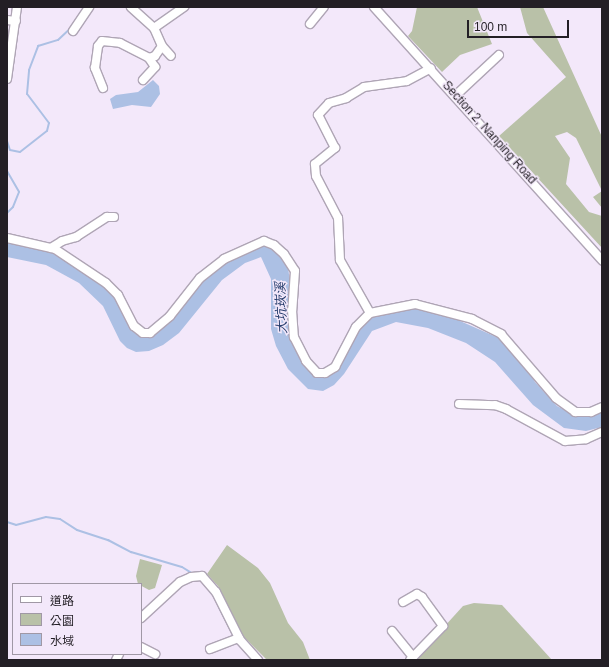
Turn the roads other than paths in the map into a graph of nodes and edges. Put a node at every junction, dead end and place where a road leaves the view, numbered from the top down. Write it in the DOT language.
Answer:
graph roads {
  1 [pos="17,7"];
  2 [pos="89,7"];
  3 [pos="131,7"];
  4 [pos="184,7"];
  5 [pos="324,7"];
  6 [pos="374,7"];
  7 [pos="7,20"];
  8 [pos="16,21"];
  9 [pos="310,24"];
  10 [pos="154,28"];
  11 [pos="73,31"];
  12 [pos="162,46"];
  13 [pos="499,55"];
  14 [pos="171,56"];
  15 [pos="149,58"];
  16 [pos="430,68"];
  17 [pos="7,79"];
  18 [pos="143,80"];
  19 [pos="103,88"];
  20 [pos="455,96"];
  21 [pos="114,217"];
  22 [pos="7,238"];
  23 [pos="51,248"];
  24 [pos="602,260"];
  25 [pos="370,313"];
  26 [pos="459,404"];
  27 [pos="602,407"];
  28 [pos="602,432"];
  29 [pos="403,602"];
  30 [pos="142,617"];
  31 [pos="392,631"];
  32 [pos="236,639"];
  33 [pos="142,648"];
  34 [pos="210,649"];
  35 [pos="155,654"];
  36 [pos="411,658"];
  37 [pos="258,660"];
  1 -- 8 [label="street"];
  2 -- 11 [label="street"];
  3 -- 10 [label="street"];
  4 -- 10 [label="street"];
  5 -- 9 [label="street"];
  6 -- 16 [label="street, Section 2, Nanping Road"];
  7 -- 8 [label="street"];
  8 -- 17 [label="street"];
  10 -- 12 [label="street"];
  12 -- 14 [label="street"];
  12 -- 15 [label="street"];
  13 -- 20 [label="street"];
  15 -- 18 [label="street"];
  15 -- 19 [label="street"];
  16 -- 20 [label="street, Section 2, Nanping Road"];
  16 -- 25 [label="street"];
  20 -- 24 [label="street, Section 2, Nanping Road"];
  21 -- 23 [label="street"];
  22 -- 23 [label="street"];
  23 -- 25 [label="street"];
  25 -- 27 [label="street"];
  26 -- 28 [label="street"];
  29 -- 36 [label="street"];
  30 -- 32 [label="street"];
  31 -- 36 [label="street"];
  32 -- 34 [label="street"];
  32 -- 37 [label="street"];
  33 -- 35 [label="street"];
}
